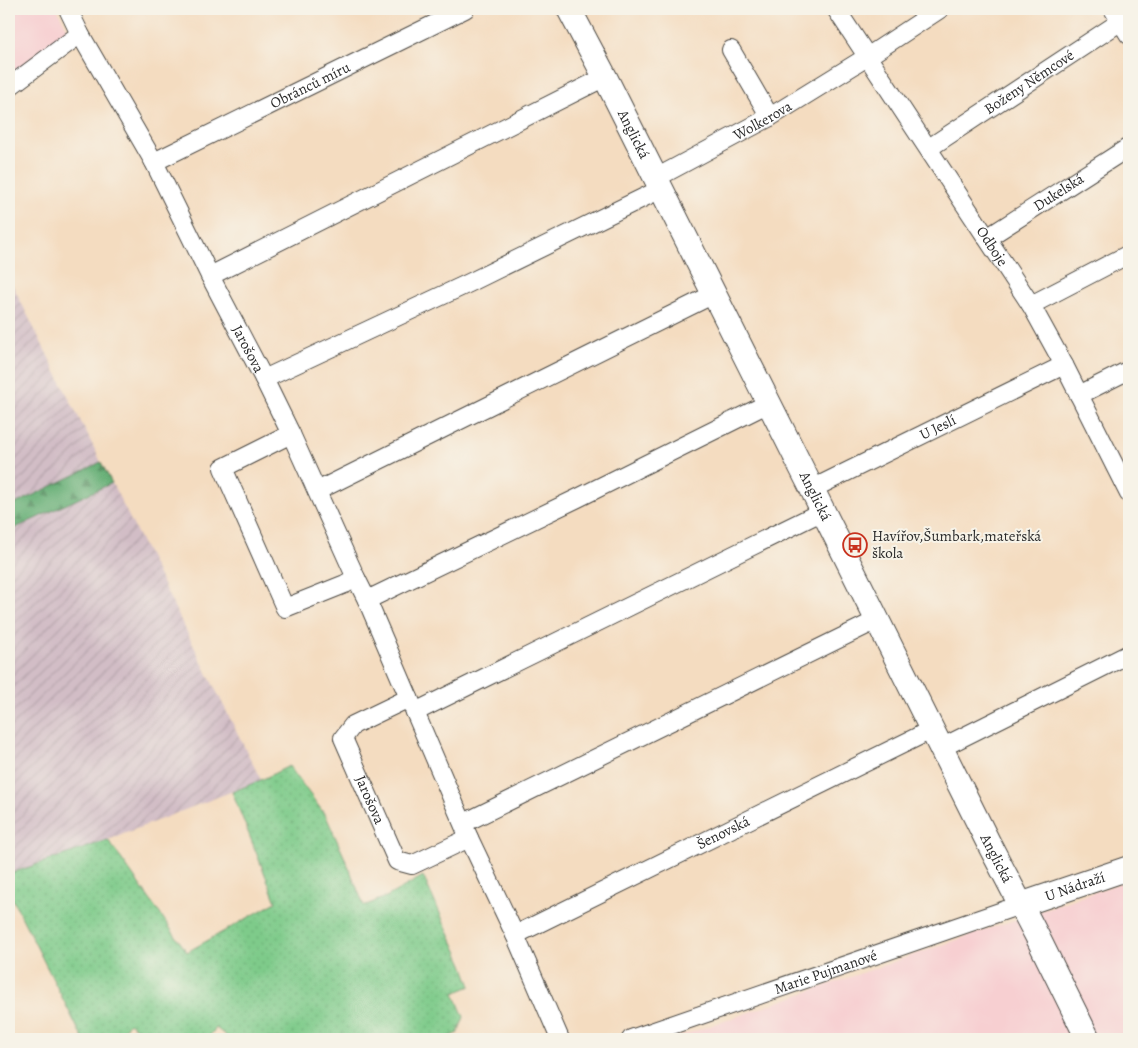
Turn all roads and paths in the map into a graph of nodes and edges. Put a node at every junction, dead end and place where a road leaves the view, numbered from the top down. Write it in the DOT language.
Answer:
graph roads {
  1 [pos="68,9"];
  2 [pos="466,9"];
  3 [pos="570,9"];
  4 [pos="836,9"];
  5 [pos="940,9"];
  6 [pos="1123,20"];
  7 [pos="80,34"];
  8 [pos="731,50"];
  9 [pos="867,57"];
  10 [pos="605,77"];
  11 [pos="9,87"];
  12 [pos="770,117"];
  13 [pos="1129,147"];
  14 [pos="929,148"];
  15 [pos="154,162"];
  16 [pos="659,184"];
  17 [pos="987,238"];
  18 [pos="1129,254"];
  19 [pos="210,276"];
  20 [pos="714,294"];
  21 [pos="1031,305"];
  22 [pos="1064,365"];
  23 [pos="1129,370"];
  24 [pos="264,379"];
  25 [pos="1079,395"];
  26 [pos="770,403"];
  27 [pos="291,434"];
  28 [pos="812,489"];
  29 [pos="317,491"];
  30 [pos="1129,494"];
  31 [pos="823,511"];
  32 [pos="356,578"];
  33 [pos="367,600"];
  34 [pos="877,620"];
  35 [pos="1129,654"];
  36 [pos="412,705"];
  37 [pos="936,738"];
  38 [pos="467,831"];
  39 [pos="1129,868"];
  40 [pos="1020,905"];
  41 [pos="515,935"];
  42 [pos="560,1039"];
  43 [pos="631,1039"];
  44 [pos="1088,1039"];
  1 -- 7 [label="street, Jarošova"];
  2 -- 15 [label="street, Obránců míru"];
  3 -- 10 [label="street, Anglická"];
  4 -- 9 [label="street, Odboje"];
  5 -- 9 [label="street"];
  6 -- 14 [label="street, Boženy Němcové"];
  7 -- 11 [label="street"];
  7 -- 15 [label="street, Jarošova"];
  8 -- 12 [label="street"];
  9 -- 12 [label="street, Wolkerova"];
  9 -- 14 [label="street, Odboje"];
  10 -- 16 [label="street, Anglická"];
  10 -- 19 [label="street"];
  12 -- 16 [label="street, Wolkerova"];
  13 -- 17 [label="street, Dukelská"];
  14 -- 17 [label="street, Odboje"];
  15 -- 19 [label="street, Jarošova"];
  16 -- 20 [label="street, Anglická"];
  16 -- 24 [label="street, Wolkerova"];
  17 -- 21 [label="street, Odboje"];
  18 -- 21 [label="street"];
  19 -- 24 [label="street, Jarošova"];
  20 -- 26 [label="street, Anglická"];
  20 -- 29 [label="street"];
  21 -- 22 [label="street, Odboje"];
  22 -- 25 [label="street, Odboje"];
  22 -- 28 [label="street, U Jeslí"];
  23 -- 25 [label="street"];
  24 -- 27 [label="street, Jarošova"];
  25 -- 30 [label="street, Odboje"];
  26 -- 28 [label="street, Anglická"];
  26 -- 33 [label="street"];
  27 -- 29 [label="street, Jarošova"];
  27 -- 32 [label="street"];
  28 -- 31 [label="street, Anglická"];
  29 -- 32 [label="street, Jarošova"];
  31 -- 34 [label="street, Anglická"];
  31 -- 36 [label="street"];
  32 -- 33 [label="street, Jarošova"];
  33 -- 36 [label="street, Jarošova"];
  34 -- 37 [label="street, Anglická"];
  34 -- 38 [label="street"];
  35 -- 37 [label="street, Šenovská"];
  36 -- 38 [label="street, Jarošova"];
  36 -- 38 [label="street, Jarošova"];
  37 -- 40 [label="street, Anglická"];
  37 -- 41 [label="street, Šenovská"];
  38 -- 41 [label="street, Jarošova"];
  39 -- 40 [label="street, U Nádraží"];
  40 -- 43 [label="street, Marie Pujmanové"];
  40 -- 44 [label="street, Anglická"];
  41 -- 42 [label="street, Jarošova"];
}
